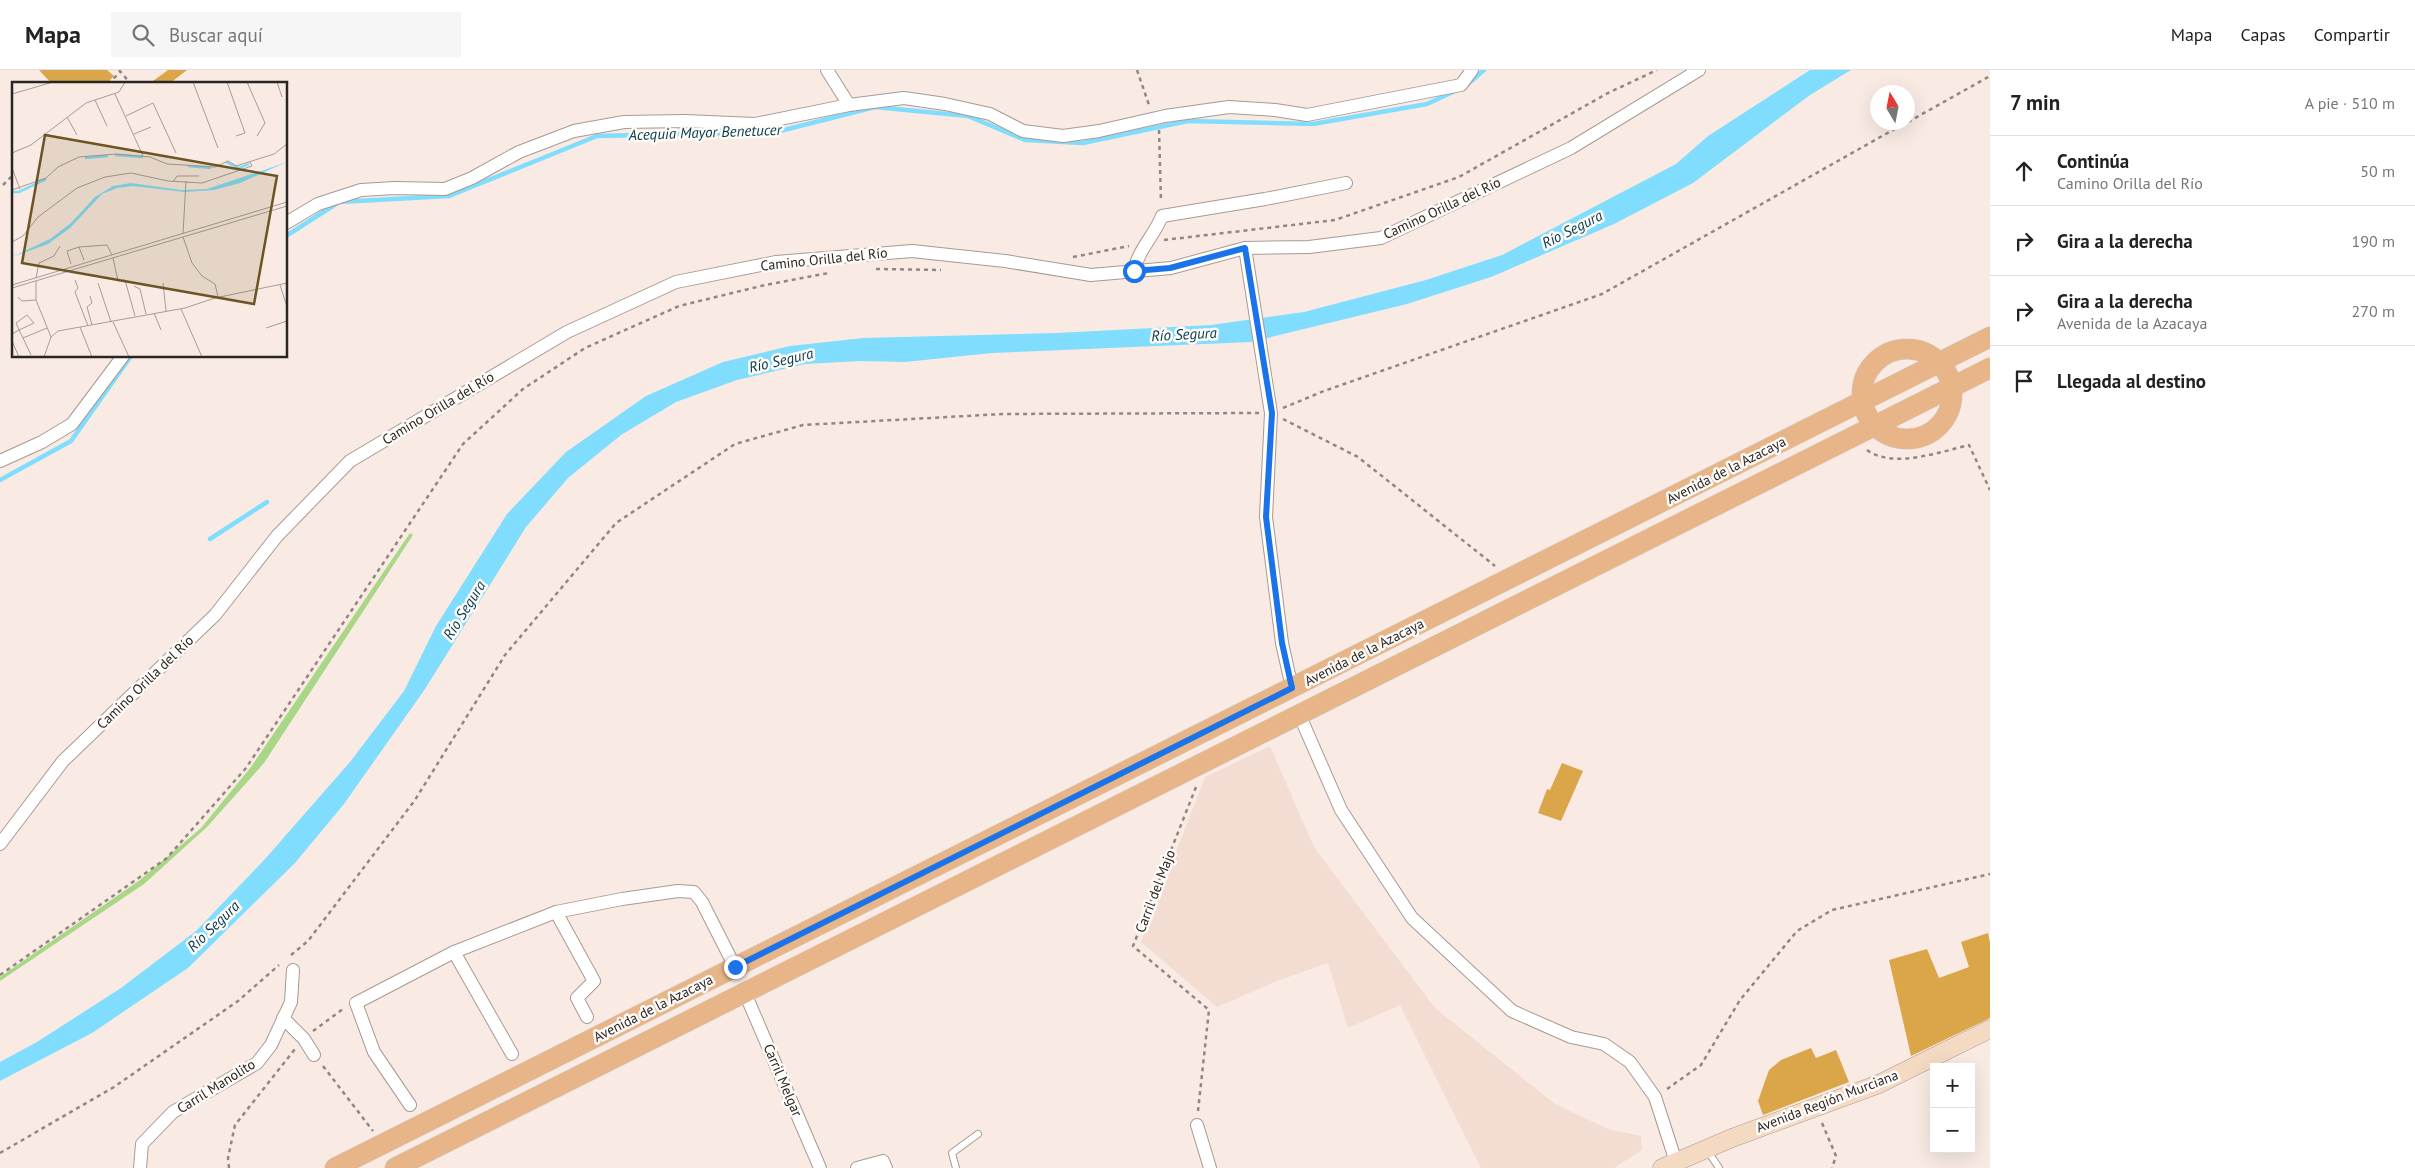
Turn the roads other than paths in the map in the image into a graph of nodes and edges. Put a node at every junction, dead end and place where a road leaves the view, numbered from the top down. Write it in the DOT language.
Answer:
graph roads {
  1 [pos="827,70"];
  2 [pos="1472,70"];
  3 [pos="1700,70"];
  4 [pos="849,105"];
  5 [pos="1346,183"];
  6 [pos="288,222"];
  7 [pos="1245,248"];
  8 [pos="1134,271"];
  9 [pos="1990,337"];
  10 [pos="122,358"];
  11 [pos="1940,362"];
  12 [pos="1990,368"];
  13 [pos="1952,386"];
  14 [pos="1863,401"];
  15 [pos="1875,425"];
  16 [pos="0,462"];
  17 [pos="1292,688"];
  18 [pos="1299,714"];
  19 [pos="0,844"];
  20 [pos="556,912"];
  21 [pos="454,952"];
  22 [pos="735,967"];
  23 [pos="293,970"];
  24 [pos="745,992"];
  25 [pos="587,1017"];
  26 [pos="283,1018"];
  27 [pos="1990,1029"];
  28 [pos="512,1054"];
  29 [pos="314,1055"];
  30 [pos="410,1105"];
  31 [pos="1197,1125"];
  32 [pos="978,1134"];
  33 [pos="1706,1149"];
  34 [pos="1669,1165"];
  35 [pos="140,1168"];
  36 [pos="335,1168"];
  37 [pos="395,1168"];
  38 [pos="820,1168"];
  39 [pos="857,1168"];
  40 [pos="886,1168"];
  41 [pos="956,1168"];
  42 [pos="1210,1168"];
  43 [pos="1718,1168"];
  1 -- 4 [label="street"];
  2 -- 4 [label="street"];
  3 -- 7 [label="street, Camino Orilla del Río"];
  4 -- 6 [label="street"];
  5 -- 8 [label="street"];
  7 -- 8 [label="street, Camino Orilla del Río"];
  7 -- 17 [label="street"];
  8 -- 19 [label="street, Camino Orilla del Río"];
  9 -- 11 [label="main road, Avenida de la Azacaya"];
  10 -- 16 [label="street"];
  11 -- 13 [label="main road"];
  11 -- 14 [label="main road, Avenida de la Azacaya"];
  11 -- 14 [label="main road"];
  12 -- 13 [label="main road, Avenida de la Azacaya"];
  13 -- 15 [label="main road, Avenida de la Azacaya"];
  13 -- 15 [label="main road"];
  14 -- 15 [label="main road"];
  14 -- 17 [label="main road, Avenida de la Azacaya"];
  15 -- 18 [label="main road, Avenida de la Azacaya"];
  17 -- 22 [label="main road, Avenida de la Azacaya"];
  18 -- 24 [label="main road, Avenida de la Azacaya"];
  18 -- 34 [label="street"];
  20 -- 21 [label="street"];
  20 -- 22 [label="street"];
  20 -- 25 [label="street"];
  21 -- 28 [label="street"];
  21 -- 30 [label="street"];
  22 -- 36 [label="main road, Avenida de la Azacaya"];
  23 -- 26 [label="street, Carril Manolito"];
  24 -- 37 [label="main road, Avenida de la Azacaya"];
  24 -- 38 [label="street, Carril Melgar"];
  26 -- 29 [label="street"];
  26 -- 35 [label="street, Carril Manolito"];
  27 -- 33 [label="main road, Avenida Región Murciana"];
  31 -- 42 [label="street"];
  32 -- 41 [label="lane"];
  33 -- 34 [label="main road, Avenida Región Murciana"];
  33 -- 43 [label="lane"];
  39 -- 40 [label="street"];
}
